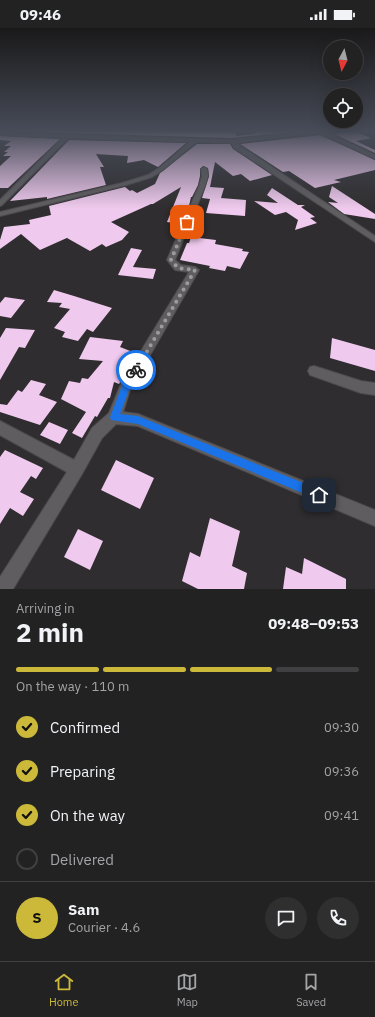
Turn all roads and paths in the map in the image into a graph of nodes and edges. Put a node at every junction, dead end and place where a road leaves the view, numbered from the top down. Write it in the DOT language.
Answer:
graph roads {
  1 [pos="47,157"];
  2 [pos="174,157"];
  3 [pos="251,157"];
  4 [pos="204,169"];
  5 [pos="0,204"];
  6 [pos="0,214"];
  7 [pos="375,240"];
  8 [pos="314,371"];
  9 [pos="375,389"];
  10 [pos="114,417"];
  11 [pos="0,428"];
  12 [pos="77,469"];
  13 [pos="375,518"];
  14 [pos="3,589"];
  1 -- 5 [label="street"];
  2 -- 6 [label="street"];
  3 -- 7 [label="street"];
  4 -- 10 [label="street"];
  8 -- 9 [label="street"];
  10 -- 12 [label="street"];
  10 -- 13 [label="street"];
  11 -- 12 [label="street"];
  12 -- 14 [label="street"];
}
